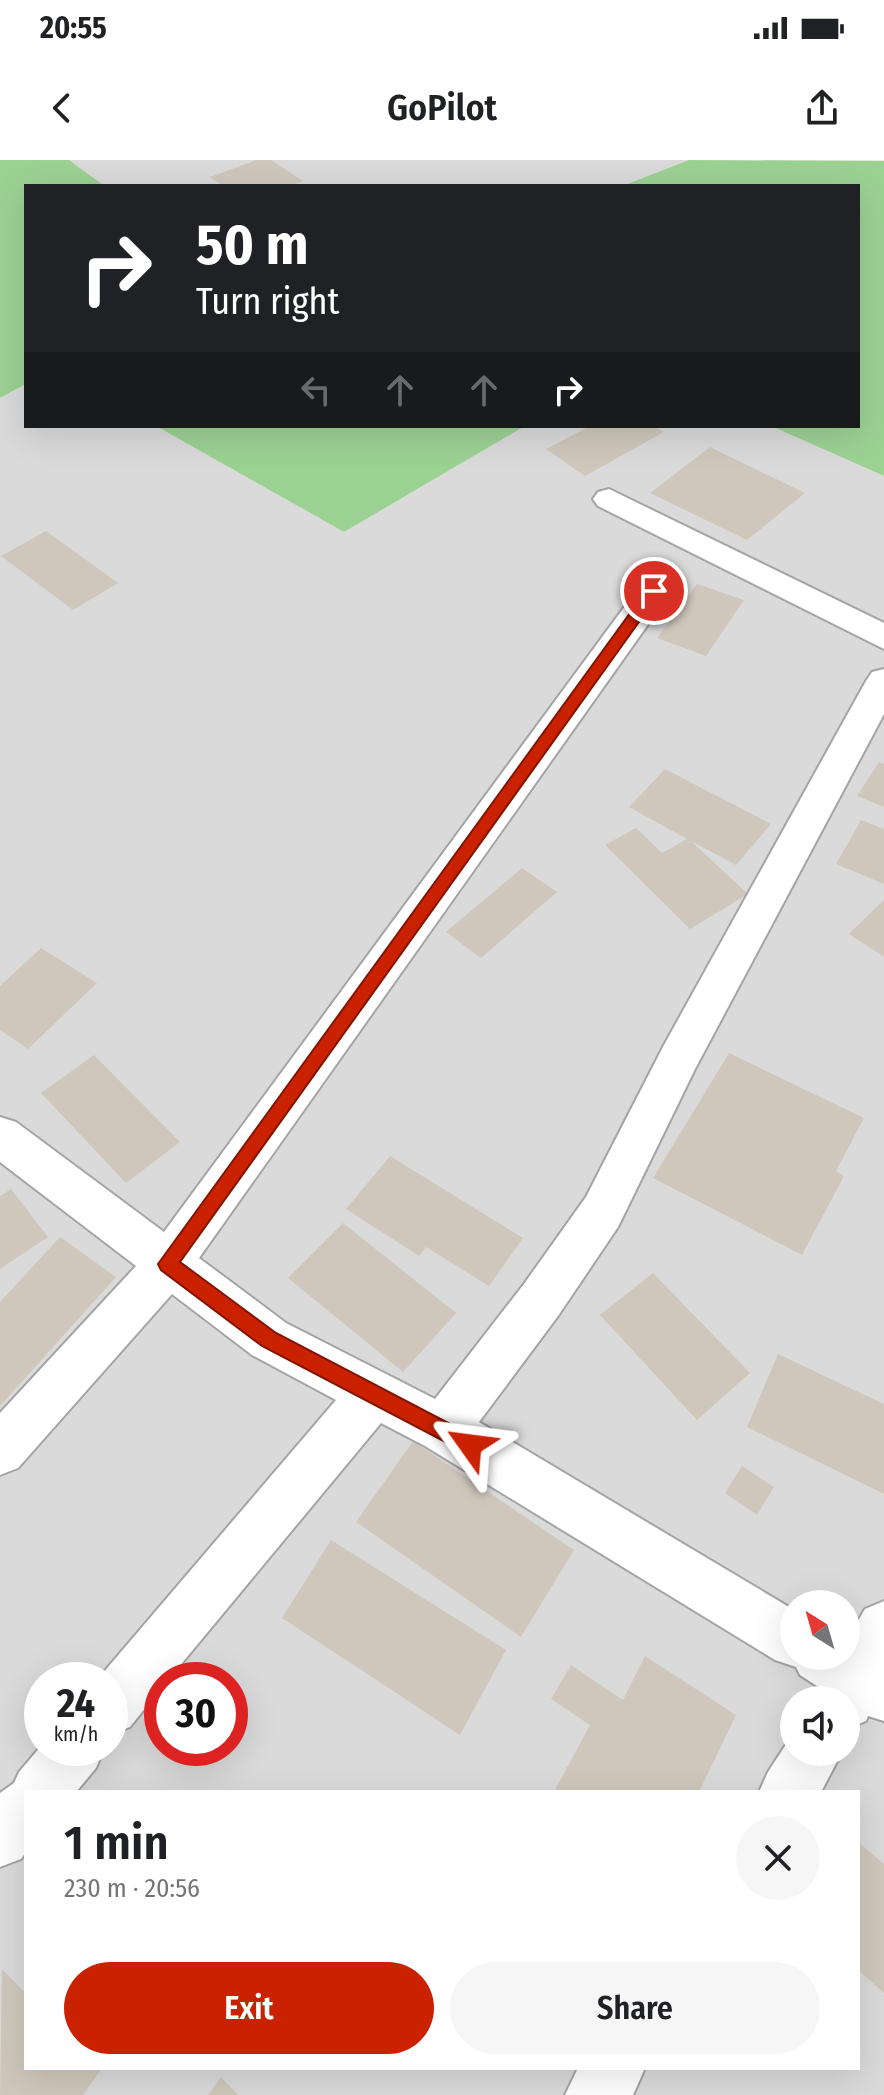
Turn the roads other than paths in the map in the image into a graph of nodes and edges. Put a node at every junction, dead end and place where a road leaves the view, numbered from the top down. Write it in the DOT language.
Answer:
graph roads {
  1 [pos="609,499"];
  2 [pos="654,591"];
  3 [pos="884,637"];
  4 [pos="884,681"];
  5 [pos="0,1136"];
  6 [pos="168,1264"];
  7 [pos="374,1393"];
  8 [pos="443,1429"];
  9 [pos="0,1450"];
  10 [pos="884,1628"];
  11 [pos="780,1633"];
  12 [pos="852,1683"];
  13 [pos="128,1686"];
  14 [pos="61,1766"];
  15 [pos="805,1766"];
  16 [pos="41,1790"];
  17 [pos="789,1790"];
  18 [pos="24,1809"];
  19 [pos="0,1838"];
  20 [pos="613,2070"];
  21 [pos="597,2095"];
  1 -- 3 [label="street"];
  2 -- 6 [label="street"];
  4 -- 8 [label="street"];
  5 -- 6 [label="street"];
  6 -- 7 [label="street"];
  6 -- 9 [label="street"];
  7 -- 8 [label="street"];
  7 -- 13 [label="street"];
  8 -- 11 [label="street"];
  10 -- 12 [label="street"];
  14 -- 16 [label="street"];
  15 -- 17 [label="street"];
  18 -- 19 [label="street"];
  20 -- 21 [label="street"];
}
